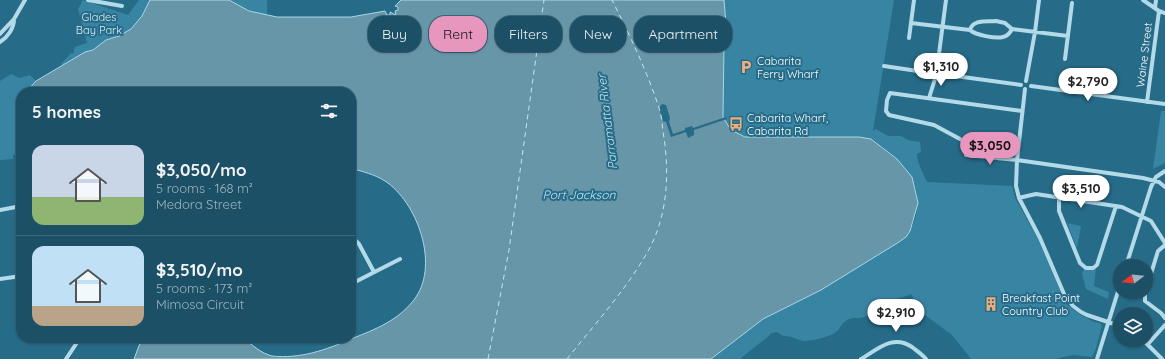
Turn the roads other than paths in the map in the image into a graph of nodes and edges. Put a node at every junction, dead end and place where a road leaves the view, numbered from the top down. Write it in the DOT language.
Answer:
graph roads {
  1 [pos="26,0"];
  2 [pos="88,0"];
  3 [pos="914,0"];
  4 [pos="946,0"];
  5 [pos="1039,0"];
  6 [pos="1143,0"];
  7 [pos="1156,0"];
  8 [pos="1072,3"];
  9 [pos="122,6"];
  10 [pos="1157,10"];
  11 [pos="1165,13"];
  12 [pos="14,19"];
  13 [pos="911,23"];
  14 [pos="943,26"];
  15 [pos="1012,29"];
  16 [pos="970,30"];
  17 [pos="1035,32"];
  18 [pos="0,34"];
  19 [pos="1068,36"];
  20 [pos="909,38"];
  21 [pos="0,42"];
  22 [pos="1065,59"];
  23 [pos="884,66"];
  24 [pos="937,69"];
  25 [pos="931,73"];
  26 [pos="941,74"];
  27 [pos="934,77"];
  28 [pos="1026,81"];
  29 [pos="1022,85"];
  30 [pos="1031,86"];
  31 [pos="1025,89"];
  32 [pos="929,98"];
  33 [pos="1147,102"];
  34 [pos="1165,104"];
  35 [pos="1022,111"];
  36 [pos="1018,150"];
  37 [pos="966,155"];
  38 [pos="1017,160"];
  39 [pos="1165,171"];
  40 [pos="1154,180"];
  41 [pos="1165,187"];
  42 [pos="1059,197"];
  43 [pos="1019,198"];
  44 [pos="1116,206"];
  45 [pos="16,207"];
  46 [pos="0,210"];
  47 [pos="1142,216"];
  48 [pos="356,241"];
  49 [pos="1165,244"];
  50 [pos="400,259"];
  51 [pos="1128,259"];
  52 [pos="1153,268"];
  53 [pos="374,272"];
  54 [pos="16,277"];
  55 [pos="0,279"];
  56 [pos="356,281"];
  57 [pos="1115,299"];
  58 [pos="1145,299"];
  59 [pos="1165,318"];
  60 [pos="1108,322"];
  61 [pos="1113,324"];
  62 [pos="1165,325"];
  63 [pos="1153,338"];
  64 [pos="77,343"];
  65 [pos="1151,347"];
  66 [pos="66,359"];
  67 [pos="861,359"];
  68 [pos="926,359"];
  69 [pos="1097,359"];
  70 [pos="1162,359"];
  1 -- 12 [label="street"];
  2 -- 9 [label="street"];
  3 -- 13 [label="street"];
  4 -- 14 [label="street"];
  5 -- 17 [label="street"];
  6 -- 10 [label="street"];
  7 -- 10 [label="street, Waine Street"];
  8 -- 19 [label="street"];
  10 -- 11 [label="street"];
  10 -- 33 [label="street, Waine Street"];
  12 -- 18 [label="street"];
  12 -- 21 [label="street"];
  13 -- 14 [label="street"];
  13 -- 20 [label="street"];
  14 -- 16 [label="street"];
  14 -- 24 [label="street"];
  15 -- 16 [label="street"];
  15 -- 16 [label="street"];
  15 -- 17 [label="street"];
  17 -- 19 [label="street"];
  17 -- 28 [label="street"];
  19 -- 22 [label="street"];
  23 -- 25 [label="street"];
  24 -- 25 [label="street"];
  24 -- 26 [label="street"];
  25 -- 27 [label="street"];
  26 -- 27 [label="street"];
  26 -- 29 [label="street"];
  27 -- 32 [label="street"];
  28 -- 29 [label="street"];
  28 -- 30 [label="street"];
  29 -- 31 [label="street"];
  30 -- 31 [label="street"];
  30 -- 33 [label="street"];
  31 -- 35 [label="street"];
  32 -- 35 [label="street"];
  32 -- 36 [label="street"];
  33 -- 34 [label="street"];
  35 -- 36 [label="street"];
  36 -- 38 [label="street"];
  37 -- 38 [label="street"];
  38 -- 40 [label="street"];
  38 -- 43 [label="street"];
  39 -- 40 [label="street"];
  40 -- 41 [label="street"];
  40 -- 47 [label="street"];
  42 -- 43 [label="street"];
  42 -- 44 [label="street"];
  42 -- 44 [label="street"];
  43 -- 60 [label="street"];
  44 -- 47 [label="street"];
  45 -- 46 [label="street"];
  47 -- 49 [label="street"];
  47 -- 51 [label="street"];
  48 -- 53 [label="street"];
  49 -- 52 [label="street"];
  50 -- 53 [label="street"];
  53 -- 56 [label="street"];
  54 -- 55 [label="street"];
  57 -- 60 [label="street"];
  58 -- 59 [label="street"];
  60 -- 61 [label="street"];
  60 -- 69 [label="street"];
  62 -- 63 [label="street"];
  64 -- 66 [label="street"];
  65 -- 70 [label="street"];
  67 -- 68 [label="street"];
}
